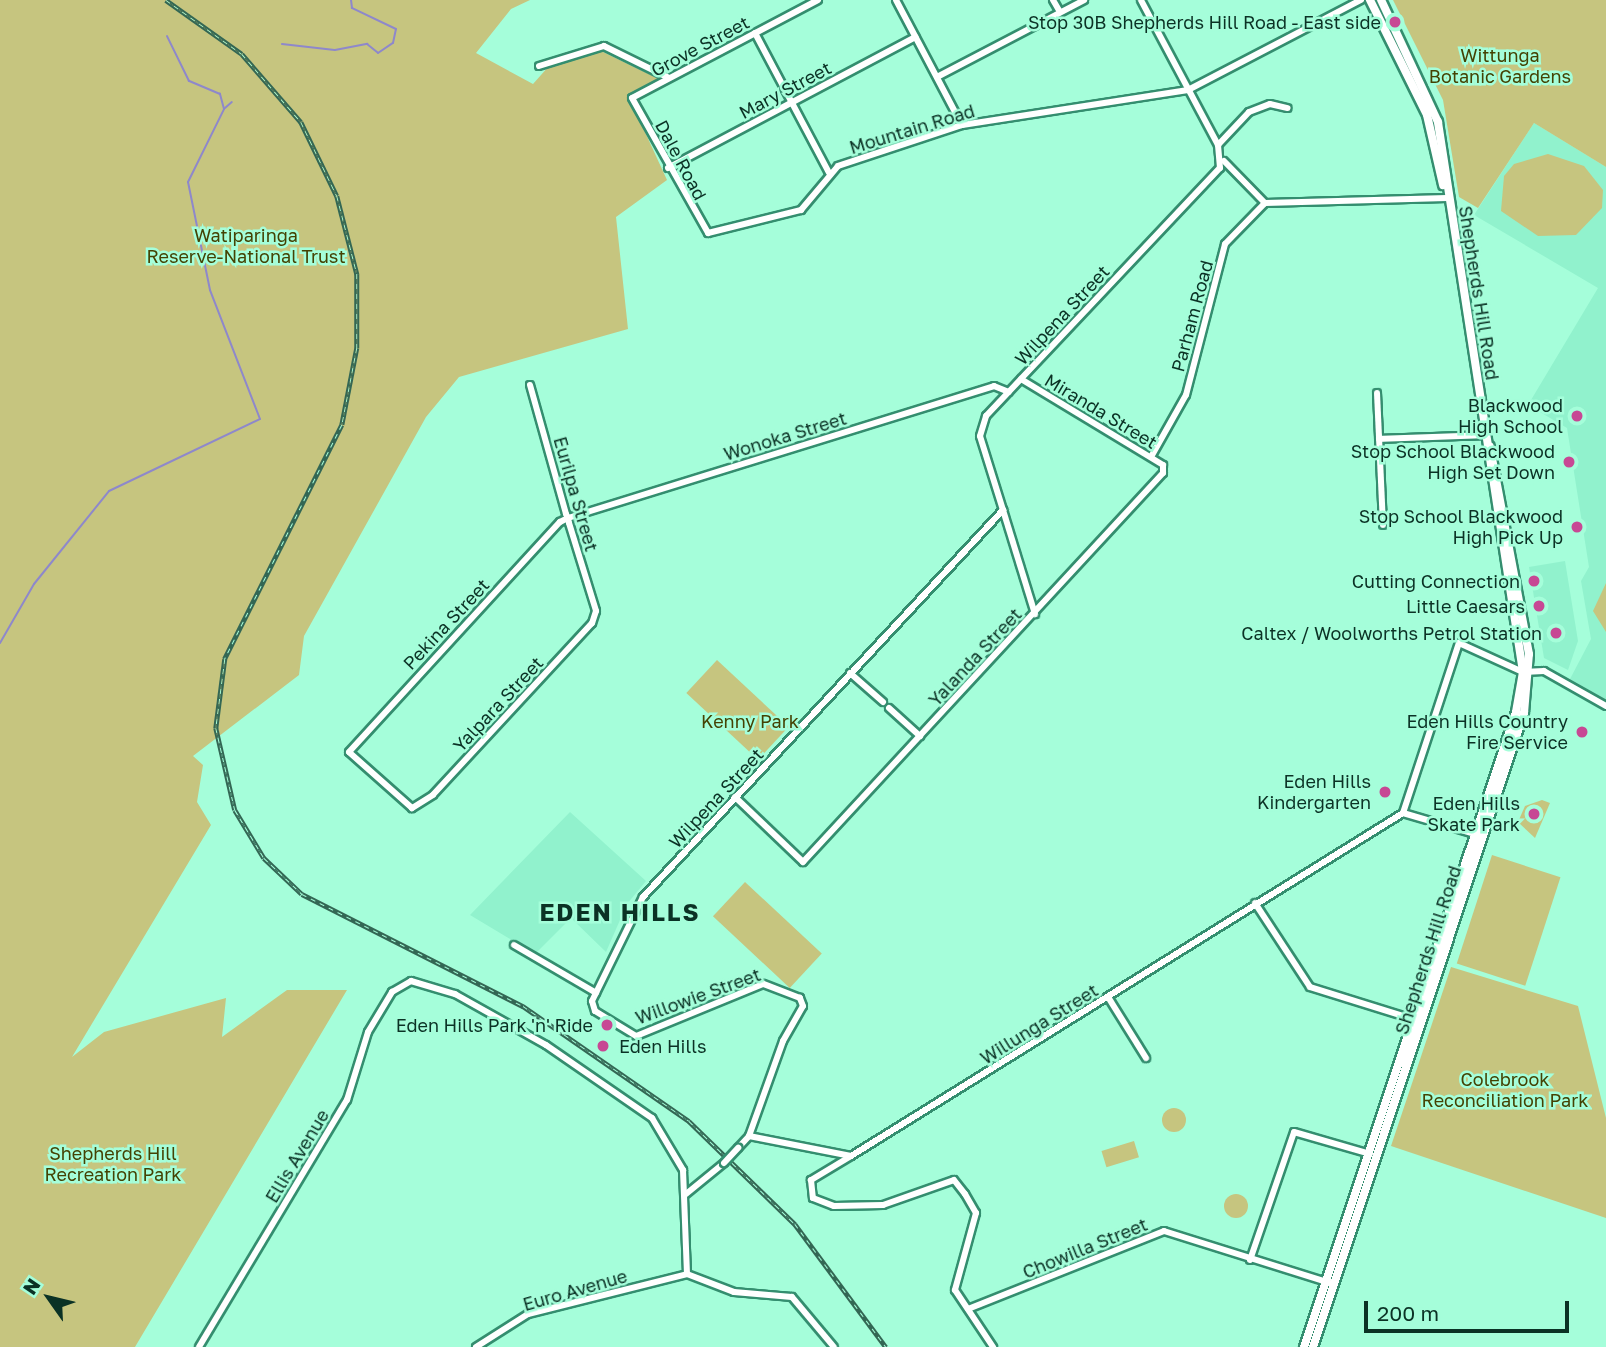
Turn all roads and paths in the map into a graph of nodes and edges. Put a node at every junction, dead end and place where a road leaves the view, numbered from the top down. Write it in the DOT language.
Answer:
graph roads {
  1 [pos="818,0"];
  2 [pos="896,0"];
  3 [pos="1053,0"];
  4 [pos="1084,0"];
  5 [pos="1141,0"];
  6 [pos="1361,0"];
  7 [pos="1370,0"];
  8 [pos="1381,0"];
  9 [pos="1060,12"];
  10 [pos="755,33"];
  11 [pos="915,37"];
  12 [pos="539,66"];
  13 [pos="937,77"];
  14 [pos="669,78"];
  15 [pos="1188,90"];
  16 [pos="632,98"];
  17 [pos="792,102"];
  18 [pos="1288,108"];
  19 [pos="962,125"];
  20 [pos="1218,145"];
  21 [pos="1224,161"];
  22 [pos="668,168"];
  23 [pos="829,173"];
  24 [pos="1447,198"];
  25 [pos="1265,203"];
  26 [pos="1021,379"];
  27 [pos="530,385"];
  28 [pos="1009,392"];
  29 [pos="1377,393"];
  30 [pos="1486,435"];
  31 [pos="1379,439"];
  32 [pos="1151,457"];
  33 [pos="1164,469"];
  34 [pos="1003,510"];
  35 [pos="568,518"];
  36 [pos="1383,525"];
  37 [pos="596,611"];
  38 [pos="1035,614"];
  39 [pos="1527,672"];
  40 [pos="850,673"];
  41 [pos="1606,706"];
  42 [pos="920,736"];
  43 [pos="735,797"];
  44 [pos="412,808"];
  45 [pos="1403,813"];
  46 [pos="1478,835"];
  47 [pos="1255,903"];
  48 [pos="514,945"];
  49 [pos="596,993"];
  50 [pos="1108,997"];
  51 [pos="592,1001"];
  52 [pos="1417,1021"];
  53 [pos="1146,1058"];
  54 [pos="749,1136"];
  55 [pos="1371,1154"];
  56 [pos="851,1156"];
  57 [pos="686,1194"];
  58 [pos="1250,1260"];
  59 [pos="687,1274"];
  60 [pos="1330,1283"];
  61 [pos="968,1309"];
  62 [pos="199,1347"];
  63 [pos="476,1347"];
  64 [pos="834,1347"];
  65 [pos="993,1347"];
  66 [pos="1304,1347"];
  67 [pos="1313,1347"];
  1 -- 10 [label="street, Grove Street"];
  2 -- 11 [label="street"];
  3 -- 9 [label="street"];
  4 -- 9 [label="street"];
  5 -- 15 [label="street"];
  6 -- 15 [label="street"];
  7 -- 24 [label="main road, Shepherds Hill Road"];
  8 -- 24 [label="main road, Shepherds Hill Road"];
  9 -- 13 [label="street"];
  10 -- 14 [label="street, Grove Street"];
  10 -- 17 [label="street"];
  11 -- 13 [label="street"];
  11 -- 17 [label="street, Mary Street"];
  12 -- 14 [label="street"];
  13 -- 19 [label="street"];
  14 -- 16 [label="street, Grove Street"];
  15 -- 19 [label="street, Mountain Road"];
  15 -- 20 [label="street"];
  16 -- 22 [label="street, Dale Road"];
  17 -- 22 [label="street, Mary Street"];
  17 -- 23 [label="street"];
  18 -- 20 [label="street"];
  19 -- 23 [label="street, Mountain Road"];
  20 -- 21 [label="street"];
  21 -- 25 [label="street"];
  21 -- 26 [label="street, Wilpena Street"];
  22 -- 23 [label="street, Dale Road"];
  24 -- 25 [label="street"];
  24 -- 30 [label="main road, Shepherds Hill Road"];
  25 -- 32 [label="street, Parham Road"];
  26 -- 28 [label="street, Wilpena Street"];
  26 -- 32 [label="street, Miranda Street"];
  27 -- 35 [label="street, Eurilpa Street"];
  28 -- 34 [label="street, Wilpena Street"];
  28 -- 35 [label="street, Wonoka Street"];
  29 -- 31 [label="street"];
  30 -- 31 [label="street"];
  30 -- 39 [label="main road, Shepherds Hill Road"];
  31 -- 36 [label="street"];
  32 -- 33 [label="street, Miranda Street"];
  33 -- 38 [label="street, Yalanda Street"];
  34 -- 38 [label="street, Wilpena Street"];
  34 -- 40 [label="street, Wilpena Street"];
  35 -- 37 [label="street, Eurilpa Street"];
  35 -- 44 [label="street, Pekina Street"];
  37 -- 44 [label="street, Yalpara Street"];
  38 -- 42 [label="street, Yalanda Street"];
  39 -- 41 [label="street"];
  39 -- 45 [label="street"];
  39 -- 46 [label="main road, Shepherds Hill Road"];
  40 -- 42 [label="street"];
  40 -- 43 [label="street, Wilpena Street"];
  42 -- 43 [label="street, Yalanda Street"];
  43 -- 49 [label="street, Wilpena Street"];
  45 -- 46 [label="street"];
  45 -- 47 [label="street, Willunga Street"];
  46 -- 52 [label="main road, Shepherds Hill Road"];
  47 -- 50 [label="street, Willunga Street"];
  47 -- 52 [label="street"];
  48 -- 49 [label="street"];
  49 -- 51 [label="street, Wilpena Street"];
  50 -- 53 [label="street"];
  50 -- 56 [label="street, Willunga Street"];
  51 -- 54 [label="street, Willowie Street"];
  52 -- 55 [label="main road, Shepherds Hill Road"];
  54 -- 56 [label="street"];
  54 -- 57 [label="street, bridge"];
  55 -- 58 [label="street"];
  55 -- 60 [label="main road, Shepherds Hill Road"];
  56 -- 61 [label="street, Willunga Street"];
  57 -- 59 [label="street"];
  57 -- 62 [label="street, Ellis Avenue"];
  58 -- 60 [label="street, Chowilla Street"];
  58 -- 61 [label="street, Chowilla Street"];
  59 -- 63 [label="street, Euro Avenue"];
  59 -- 64 [label="street"];
  60 -- 66 [label="main road, Shepherds Hill Road"];
  60 -- 67 [label="main road, Shepherds Hill Road"];
  61 -- 65 [label="street"];
}
